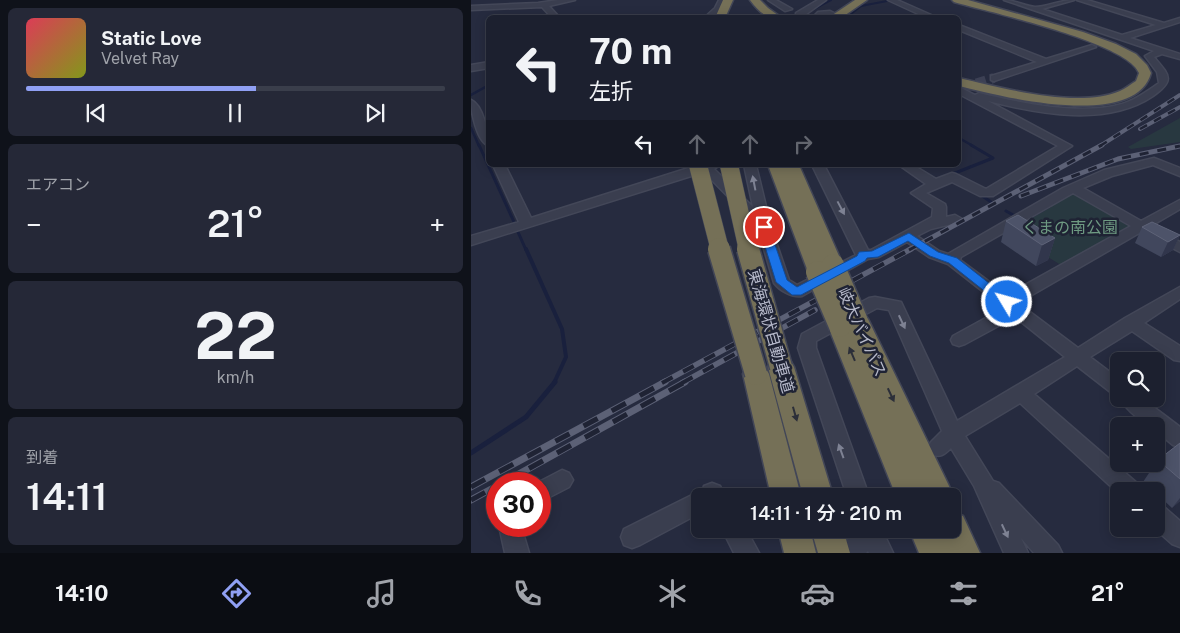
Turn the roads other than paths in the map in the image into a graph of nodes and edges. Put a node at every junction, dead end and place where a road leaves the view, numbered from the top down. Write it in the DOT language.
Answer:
graph roads {
  1 [pos="572,0"];
  2 [pos="739,0"];
  3 [pos="755,0"];
  4 [pos="771,0"];
  5 [pos="823,0"];
  6 [pos="851,0"];
  7 [pos="863,0"];
  8 [pos="891,0"];
  9 [pos="944,0"];
  10 [pos="957,0"];
  11 [pos="1007,0"];
  12 [pos="1071,0"];
  13 [pos="1079,0"];
  14 [pos="547,2"];
  15 [pos="725,2"];
  16 [pos="471,8"];
  17 [pos="788,9"];
  18 [pos="1035,9"];
  19 [pos="799,14"];
  20 [pos="555,15"];
  21 [pos="711,15"];
  22 [pos="719,15"];
  23 [pos="732,15"];
  24 [pos="772,15"];
  25 [pos="830,15"];
  26 [pos="831,15"];
  27 [pos="928,15"];
  28 [pos="1180,20"];
  29 [pos="1164,25"];
  30 [pos="961,28"];
  31 [pos="1122,38"];
  32 [pos="1111,42"];
  33 [pos="1092,47"];
  34 [pos="1161,51"];
  35 [pos="1180,57"];
  36 [pos="1046,62"];
  37 [pos="486,66"];
  38 [pos="471,68"];
  39 [pos="988,83"];
  40 [pos="961,84"];
  41 [pos="961,85"];
  42 [pos="961,85"];
  43 [pos="471,103"];
  44 [pos="486,136"];
  45 [pos="500,167"];
  46 [pos="704,167"];
  47 [pos="707,167"];
  48 [pos="708,167"];
  49 [pos="729,167"];
  50 [pos="737,167"];
  51 [pos="750,167"];
  52 [pos="777,167"];
  53 [pos="792,167"];
  54 [pos="819,167"];
  55 [pos="908,167"];
  56 [pos="1180,172"];
  57 [pos="935,184"];
  58 [pos="1073,188"];
  59 [pos="1179,205"];
  60 [pos="955,219"];
  61 [pos="762,220"];
  62 [pos="527,224"];
  63 [pos="931,225"];
  64 [pos="1140,226"];
  65 [pos="909,237"];
  66 [pos="471,241"];
  67 [pos="1180,248"];
  68 [pos="863,255"];
  69 [pos="953,261"];
  70 [pos="825,268"];
  71 [pos="757,280"];
  72 [pos="1179,294"];
  73 [pos="1011,305"];
  74 [pos="848,322"];
  75 [pos="1131,322"];
  76 [pos="959,340"];
  77 [pos="1180,355"];
  78 [pos="1077,356"];
  79 [pos="1110,382"];
  80 [pos="1021,394"];
  81 [pos="1140,407"];
  82 [pos="953,433"];
  83 [pos="1180,439"];
  84 [pos="938,448"];
  85 [pos="981,479"];
  86 [pos="561,480"];
  87 [pos="1120,482"];
  88 [pos="551,486"];
  89 [pos="784,488"];
  90 [pos="816,488"];
  91 [pos="855,488"];
  92 [pos="908,488"];
  93 [pos="934,488"];
  94 [pos="691,506"];
  95 [pos="1165,523"];
  96 [pos="1180,536"];
  97 [pos="513,537"];
  98 [pos="632,537"];
  99 [pos="738,538"];
  100 [pos="796,538"];
  101 [pos="830,538"];
  102 [pos="864,538"];
  103 [pos="875,538"];
  104 [pos="929,538"];
  105 [pos="957,538"];
  106 [pos="517,553"];
  107 [pos="747,553"];
  108 [pos="800,553"];
  109 [pos="834,553"];
  110 [pos="850,553"];
  111 [pos="881,553"];
  112 [pos="935,553"];
  113 [pos="964,553"];
  114 [pos="1016,553"];
  115 [pos="1050,553"];
  1 -- 14 [label="street"];
  2 -- 23 [label="highway"];
  3 -- 24 [label="highway"];
  4 -- 17 [label="street"];
  5 -- 19 [label="street"];
  6 -- 25 [label="highway"];
  7 -- 26 [label="highway"];
  8 -- 27 [label="street"];
  9 -- 39 [label="highway"];
  10 -- 39 [label="highway"];
  11 -- 18 [label="street"];
  12 -- 18 [label="street"];
  13 -- 29 [label="street"];
  14 -- 16 [label="street"];
  14 -- 20 [label="street"];
  15 -- 21 [label="street"];
  15 -- 22 [label="highway"];
  18 -- 31 [label="street"];
  28 -- 29 [label="street"];
  29 -- 31 [label="street"];
  30 -- 36 [label="street"];
  31 -- 32 [label="street"];
  31 -- 34 [label="street"];
  33 -- 36 [label="street"];
  34 -- 35 [label="street"];
  34 -- 41 [label="street"];
  36 -- 39 [label="street"];
  37 -- 38 [label="street"];
  39 -- 40 [label="highway"];
  42 -- 57 [label="street"];
  43 -- 44 [label="street"];
  45 -- 62 [label="street"];
  46 -- 62 [label="street"];
  47 -- 89 [label="highway, 東海環状自動車道, bridge"];
  48 -- 61 [label="street"];
  49 -- 71 [label="highway, 東海環状自動車道, bridge"];
  50 -- 71 [label="highway, bridge"];
  61 -- 51 [label="street, one-way"];
  52 -- 70 [label="highway, 岐大バイパス"];
  53 -- 70 [label="highway, 岐大バイパス"];
  54 -- 68 [label="street, one-way"];
  55 -- 57 [label="street"];
  56 -- 58 [label="street"];
  57 -- 63 [label="street"];
  58 -- 64 [label="street"];
  58 -- 69 [label="street"];
  59 -- 64 [label="street"];
  60 -- 63 [label="street"];
  61 -- 68 [label="street"];
  62 -- 66 [label="street"];
  63 -- 65 [label="street"];
  64 -- 67 [label="street"];
  64 -- 73 [label="street"];
  65 -- 68 [label="street"];
  65 -- 69 [label="street"];
  69 -- 73 [label="street"];
  70 -- 74 [label="highway, 岐大バイパス, bridge"];
  71 -- 90 [label="highway, 東海環状自動車道, one-way, bridge"];
  72 -- 75 [label="street"];
  73 -- 76 [label="street"];
  73 -- 78 [label="street"];
  92 -- 74 [label="highway, 岐大バイパス, one-way"];
  74 -- 93 [label="highway, 岐大バイパス, one-way"];
  75 -- 77 [label="street"];
  75 -- 78 [label="street"];
  78 -- 79 [label="street"];
  78 -- 80 [label="street"];
  80 -- 82 [label="street"];
  80 -- 87 [label="street"];
  81 -- 83 [label="street"];
  82 -- 84 [label="street"];
  82 -- 85 [label="street"];
  91 -- 82 [label="street, one-way"];
  85 -- 114 [label="street, one-way"];
  85 -- 115 [label="street"];
  86 -- 88 [label="street"];
  94 -- 98 [label="street"];
  95 -- 96 [label="street"];
  97 -- 106 [label="street"];
  99 -- 107 [label="street"];
  100 -- 108 [label="highway"];
  101 -- 109 [label="highway"];
  102 -- 110 [label="street"];
  103 -- 111 [label="street"];
  104 -- 112 [label="highway"];
  105 -- 113 [label="highway"];
}
